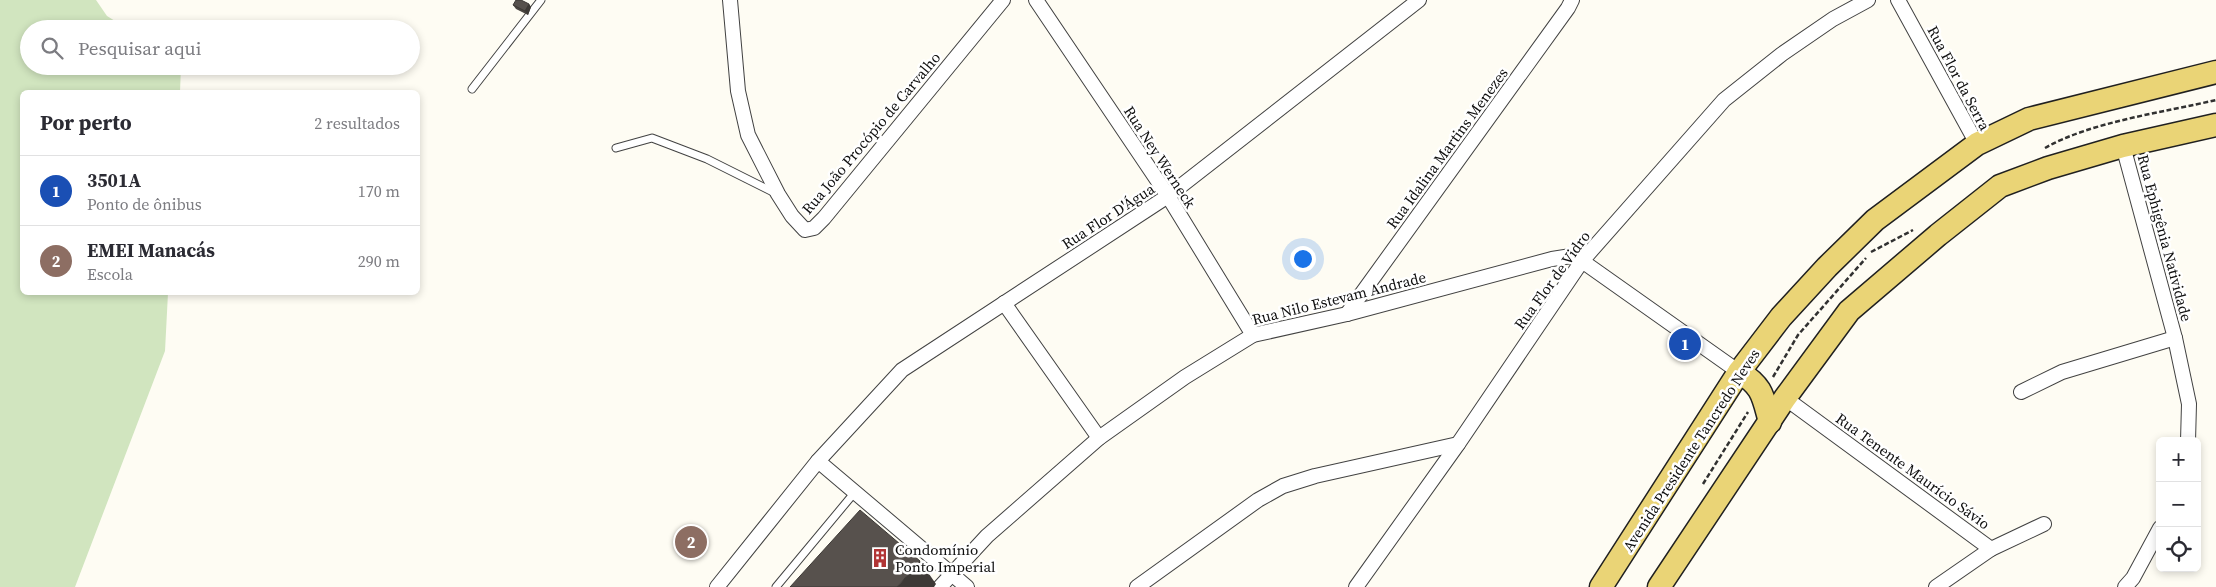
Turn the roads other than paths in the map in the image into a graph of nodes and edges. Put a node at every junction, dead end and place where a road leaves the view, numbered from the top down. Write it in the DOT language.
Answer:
graph roads {
  1 [pos="540,0"];
  2 [pos="730,0"];
  3 [pos="1003,0"];
  4 [pos="1036,0"];
  5 [pos="1420,0"];
  6 [pos="1572,0"];
  7 [pos="1868,0"];
  8 [pos="1898,0"];
  9 [pos="2216,72"];
  10 [pos="472,89"];
  11 [pos="2216,124"];
  12 [pos="1977,144"];
  13 [pos="2123,146"];
  14 [pos="616,148"];
  15 [pos="778,194"];
  16 [pos="1168,196"];
  17 [pos="1582,261"];
  18 [pos="1004,303"];
  19 [pos="1348,314"];
  20 [pos="1253,335"];
  21 [pos="2175,338"];
  22 [pos="1739,372"];
  23 [pos="2021,392"];
  24 [pos="1785,398"];
  25 [pos="1770,422"];
  26 [pos="2188,437"];
  27 [pos="1099,438"];
  28 [pos="1458,444"];
  29 [pos="818,461"];
  30 [pos="855,492"];
  31 [pos="2044,524"];
  32 [pos="2156,535"];
  33 [pos="1991,549"];
  34 [pos="952,573"];
  35 [pos="717,587"];
  36 [pos="776,587"];
  37 [pos="940,587"];
  38 [pos="967,587"];
  39 [pos="1137,587"];
  40 [pos="1356,587"];
  41 [pos="1600,587"];
  42 [pos="1659,587"];
  43 [pos="1936,587"];
  44 [pos="2125,587"];
  1 -- 10 [label="lane"];
  2 -- 15 [label="street, Rua João Procópio de Carvalho"];
  3 -- 15 [label="street, Rua João Procópio de Carvalho"];
  4 -- 16 [label="street, Rua Ney Werneck"];
  5 -- 16 [label="street, Rua Flor D'Água"];
  6 -- 19 [label="street, Rua Idalina Martins Menezes"];
  7 -- 17 [label="street, Rua Flor de Vidro"];
  8 -- 12 [label="street, Rua Flor da Serra"];
  9 -- 12 [label="main road, Avenida Presidente Tancredo Neves"];
  11 -- 13 [label="main road"];
  12 -- 22 [label="main road, Avenida Presidente Tancredo Neves"];
  13 -- 21 [label="street, Rua Ephigênia Natividade"];
  13 -- 24 [label="main road"];
  14 -- 15 [label="lane"];
  16 -- 18 [label="street, Rua Flor D'Água"];
  16 -- 20 [label="street, Rua Ney Werneck"];
  17 -- 19 [label="street, Rua Nilo Estevam Andrade"];
  17 -- 22 [label="street"];
  17 -- 28 [label="street, Rua Flor de Vidro"];
  18 -- 27 [label="street"];
  18 -- 29 [label="street, Rua Flor D'Água"];
  19 -- 20 [label="street, Rua Nilo Estevam Andrade"];
  20 -- 27 [label="street, Rua Nilo Estevam Andrade"];
  21 -- 23 [label="street, Rua Ephigênia Natividade"];
  21 -- 26 [label="street, Rua Ephigênia Natividade"];
  22 -- 25 [label="main road"];
  22 -- 41 [label="main road, Avenida Presidente Tancredo Neves"];
  24 -- 25 [label="main road"];
  24 -- 33 [label="street, Rua Tenente Maurício Sávio"];
  25 -- 42 [label="main road"];
  27 -- 34 [label="street, Rua Nilo Estevam Andrade"];
  28 -- 39 [label="street"];
  28 -- 40 [label="street, Rua Flor de Vidro"];
  29 -- 30 [label="street"];
  29 -- 35 [label="street, Rua Flor D'Água"];
  30 -- 34 [label="street"];
  30 -- 36 [label="lane"];
  31 -- 33 [label="street"];
  32 -- 44 [label="street"];
  33 -- 43 [label="street, Rua Tenente Maurício Sávio"];
  34 -- 37 [label="street, Rua Nilo Estevam Andrade"];
  34 -- 38 [label="street"];
}
